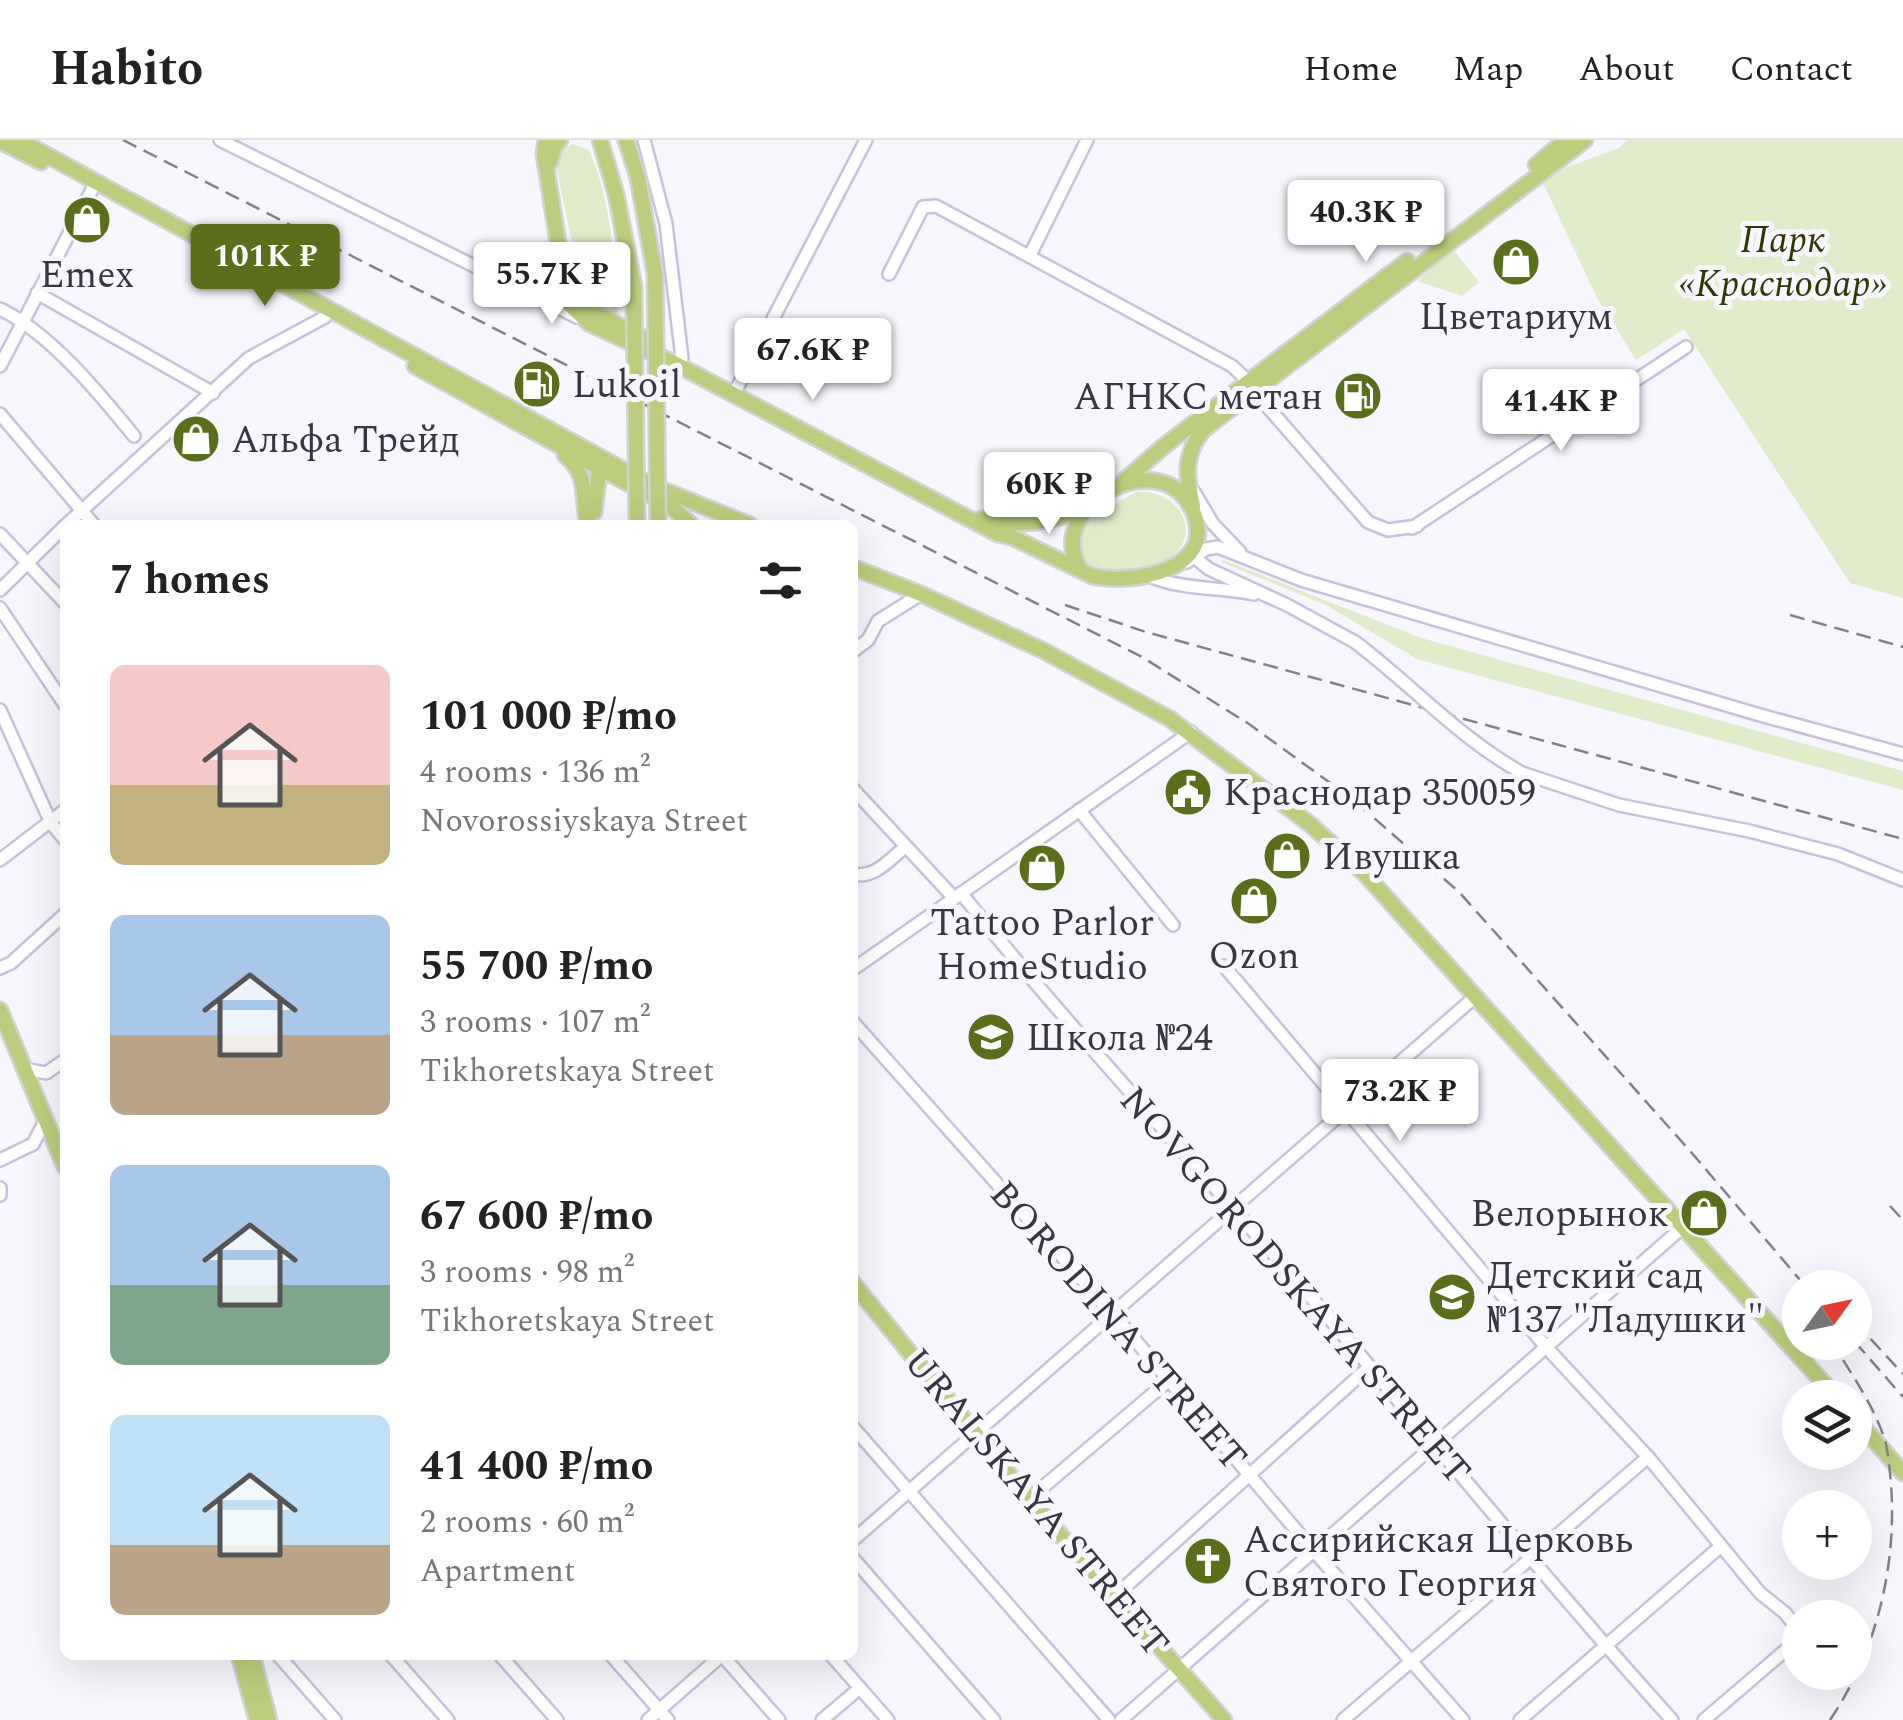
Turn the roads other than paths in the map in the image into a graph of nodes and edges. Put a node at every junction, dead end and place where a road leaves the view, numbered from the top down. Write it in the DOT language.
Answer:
graph roads {
  1 [pos="19,140"];
  2 [pos="220,140"];
  3 [pos="546,140"];
  4 [pos="560,140"];
  5 [pos="586,140"];
  6 [pos="600,140"];
  7 [pos="626,140"];
  8 [pos="644,140"];
  9 [pos="866,140"];
  10 [pos="1087,140"];
  11 [pos="1546,140"];
  12 [pos="1566,140"];
  13 [pos="1584,140"];
  14 [pos="0,141"];
  15 [pos="1541,161"];
  16 [pos="610,175"];
  17 [pos="94,186"];
  18 [pos="558,254"];
  19 [pos="1030,255"];
  20 [pos="889,274"];
  21 [pos="568,285"];
  22 [pos="37,293"];
  23 [pos="541,295"];
  24 [pos="570,305"];
  25 [pos="0,309"];
  26 [pos="327,313"];
  27 [pos="588,317"];
  28 [pos="24,320"];
  29 [pos="1686,347"];
  30 [pos="682,358"];
  31 [pos="0,366"];
  32 [pos="1250,386"];
  33 [pos="738,388"];
  34 [pos="213,394"];
  35 [pos="0,414"];
  36 [pos="134,436"];
  37 [pos="550,440"];
  38 [pos="600,463"];
  39 [pos="1188,480"];
  40 [pos="1123,482"];
  41 [pos="1088,507"];
  42 [pos="708,508"];
  43 [pos="80,510"];
  44 [pos="1438,517"];
  45 [pos="70,520"];
  46 [pos="89,520"];
  47 [pos="589,520"];
  48 [pos="591,520"];
  49 [pos="637,520"];
  50 [pos="658,520"];
  51 [pos="686,520"];
  52 [pos="714,520"];
  53 [pos="738,520"];
  54 [pos="1196,521"];
  55 [pos="1412,528"];
  56 [pos="60,530"];
  57 [pos="0,534"];
  58 [pos="1196,548"];
  59 [pos="1246,556"];
  60 [pos="28,564"];
  61 [pos="858,569"];
  62 [pos="1081,570"];
  63 [pos="1158,575"];
  64 [pos="0,590"];
  65 [pos="921,594"];
  66 [pos="60,598"];
  67 [pos="1273,598"];
  68 [pos="0,608"];
  69 [pos="858,648"];
  70 [pos="60,698"];
  71 [pos="0,710"];
  72 [pos="1191,732"];
  73 [pos="1903,754"];
  74 [pos="858,795"];
  75 [pos="1079,810"];
  76 [pos="60,814"];
  77 [pos="51,822"];
  78 [pos="60,834"];
  79 [pos="904,848"];
  80 [pos="0,860"];
  81 [pos="858,875"];
  82 [pos="1903,880"];
  83 [pos="958,896"];
  84 [pos="60,919"];
  85 [pos="1173,926"];
  86 [pos="858,966"];
  87 [pos="1224,966"];
  88 [pos="0,968"];
  89 [pos="1476,996"];
  90 [pos="0,1010"];
  91 [pos="858,1029"];
  92 [pos="60,1063"];
  93 [pos="25,1068"];
  94 [pos="1345,1111"];
  95 [pos="46,1119"];
  96 [pos="53,1137"];
  97 [pos="60,1146"];
  98 [pos="60,1154"];
  99 [pos="0,1160"];
  100 [pos="1232,1208"];
  101 [pos="1684,1226"];
  102 [pos="858,1289"];
  103 [pos="1113,1314"];
  104 [pos="1546,1346"];
  105 [pos="1368,1368"];
  106 [pos="1169,1380"];
  107 [pos="1821,1380"];
  108 [pos="858,1433"];
  109 [pos="975,1434"];
  110 [pos="1872,1437"];
  111 [pos="1434,1444"];
  112 [pos="1648,1457"];
  113 [pos="1903,1473"];
  114 [pos="1250,1476"];
  115 [pos="910,1491"];
  116 [pos="1029,1498"];
  117 [pos="858,1536"];
  118 [pos="1721,1546"];
  119 [pos="1312,1550"];
  120 [pos="1532,1560"];
  121 [pos="858,1564"];
  122 [pos="1115,1596"];
  123 [pos="1782,1611"];
  124 [pos="1605,1646"];
  125 [pos="1782,1651"];
  126 [pos="241,1660"];
  127 [pos="253,1660"];
  128 [pos="282,1660"];
  129 [pos="395,1660"];
  130 [pos="504,1660"];
  131 [pos="615,1660"];
  132 [pos="717,1660"];
  133 [pos="726,1660"];
  134 [pos="835,1660"];
  135 [pos="1411,1662"];
  136 [pos="1178,1668"];
  137 [pos="860,1688"];
  138 [pos="663,1715"];
  139 [pos="256,1720"];
  140 [pos="270,1720"];
  141 [pos="335,1720"];
  142 [pos="448,1720"];
  143 [pos="557,1720"];
  144 [pos="648,1720"];
  145 [pos="780,1720"];
  146 [pos="822,1720"];
  147 [pos="888,1720"];
  148 [pos="994,1720"];
  149 [pos="1109,1720"];
  150 [pos="1121,1720"];
  151 [pos="1224,1720"];
  152 [pos="1343,1720"];
  153 [pos="1463,1720"];
  154 [pos="1520,1720"];
  155 [pos="1672,1720"];
  156 [pos="1704,1720"];
  1 -- 17 [label="main road"];
  2 -- 23 [label="street"];
  3 -- 18 [label="main road"];
  4 -- 21 [label="main road"];
  5 -- 16 [label="main road"];
  6 -- 16 [label="main road"];
  7 -- 50 [label="main road, bridge"];
  8 -- 30 [label="street"];
  9 -- 33 [label="street"];
  10 -- 19 [label="street"];
  11 -- 15 [label="main road"];
  12 -- 15 [label="main road"];
  13 -- 32 [label="main road"];
  14 -- 17 [label="main road"];
  15 -- 32 [label="main road"];
  16 -- 49 [label="main road, bridge"];
  17 -- 22 [label="street"];
  17 -- 26 [label="main road"];
  18 -- 21 [label="main road"];
  18 -- 23 [label="street"];
  19 -- 20 [label="street"];
  19 -- 32 [label="street"];
  21 -- 23 [label="street"];
  21 -- 24 [label="main road"];
  21 -- 27 [label="main road"];
  22 -- 28 [label="street"];
  22 -- 34 [label="street"];
  23 -- 24 [label="street"];
  23 -- 27 [label="street"];
  24 -- 27 [label="main road"];
  25 -- 28 [label="street"];
  26 -- 34 [label="street"];
  26 -- 37 [label="main road"];
  26 -- 38 [label="main road"];
  27 -- 30 [label="main road"];
  27 -- 62 [label="main road"];
  28 -- 31 [label="street"];
  28 -- 36 [label="street"];
  29 -- 55 [label="street"];
  30 -- 33 [label="main road"];
  32 -- 39 [label="main road"];
  32 -- 40 [label="main road"];
  32 -- 55 [label="street"];
  33 -- 41 [label="main road"];
  34 -- 43 [label="street"];
  35 -- 43 [label="street"];
  37 -- 38 [label="main road"];
  37 -- 47 [label="main road"];
  38 -- 42 [label="main road"];
  38 -- 48 [label="main road"];
  38 -- 51 [label="main road"];
  39 -- 54 [label="main road"];
  39 -- 59 [label="street"];
  40 -- 41 [label="main road"];
  40 -- 54 [label="main road"];
  41 -- 62 [label="main road"];
  42 -- 52 [label="main road"];
  42 -- 53 [label="main road"];
  43 -- 45 [label="street"];
  43 -- 46 [label="street"];
  44 -- 55 [label="street"];
  54 -- 58 [label="main road"];
  54 -- 59 [label="street"];
  56 -- 60 [label="street"];
  57 -- 60 [label="street"];
  58 -- 59 [label="street"];
  58 -- 63 [label="main road"];
  58 -- 67 [label="street"];
  59 -- 73 [label="street"];
  60 -- 64 [label="street"];
  60 -- 66 [label="street"];
  61 -- 65 [label="main road"];
  62 -- 63 [label="main road"];
  63 -- 67 [label="street"];
  65 -- 69 [label="street"];
  65 -- 72 [label="main road"];
  67 -- 82 [label="street, bridge"];
  68 -- 70 [label="street"];
  71 -- 77 [label="street"];
  72 -- 75 [label="street"];
  72 -- 89 [label="main road"];
  74 -- 79 [label="street, NOVGORODSKAYA STREET"];
  75 -- 83 [label="street"];
  75 -- 85 [label="street"];
  76 -- 77 [label="street"];
  77 -- 78 [label="street"];
  77 -- 80 [label="street"];
  79 -- 81 [label="street"];
  79 -- 83 [label="street, NOVGORODSKAYA STREET"];
  83 -- 86 [label="street"];
  83 -- 100 [label="street, NOVGORODSKAYA STREET"];
  84 -- 88 [label="street"];
  87 -- 94 [label="street"];
  89 -- 94 [label="street"];
  89 -- 101 [label="main road"];
  90 -- 93 [label="main road"];
  91 -- 103 [label="street, BORODINA STREET"];
  92 -- 93 [label="street"];
  93 -- 95 [label="main road"];
  94 -- 100 [label="street"];
  94 -- 104 [label="street"];
  95 -- 96 [label="main road"];
  95 -- 99 [label="street"];
  96 -- 97 [label="main road"];
  96 -- 98 [label="main road"];
  100 -- 103 [label="street"];
  100 -- 105 [label="street, NOVGORODSKAYA STREET"];
  101 -- 104 [label="street"];
  101 -- 107 [label="main road"];
  102 -- 109 [label="main road, URALSKAYA STREET"];
  103 -- 106 [label="street, BORODINA STREET"];
  103 -- 109 [label="street"];
  104 -- 111 [label="street"];
  104 -- 112 [label="street"];
  105 -- 111 [label="street, NOVGORODSKAYA STREET"];
  105 -- 114 [label="street"];
  106 -- 114 [label="street, BORODINA STREET"];
  106 -- 116 [label="street"];
  108 -- 115 [label="street"];
  109 -- 115 [label="street"];
  109 -- 116 [label="main road, URALSKAYA STREET"];
  110 -- 113 [label="main road"];
  111 -- 119 [label="street"];
  111 -- 120 [label="street, NOVGORODSKAYA STREET"];
  112 -- 118 [label="street"];
  112 -- 120 [label="street"];
  114 -- 119 [label="street, BORODINA STREET"];
  114 -- 122 [label="street"];
  115 -- 117 [label="street"];
  115 -- 149 [label="street"];
  116 -- 122 [label="main road, URALSKAYA STREET"];
  118 -- 123 [label="street"];
  118 -- 124 [label="street"];
  119 -- 135 [label="street, BORODINA STREET"];
  119 -- 136 [label="street"];
  120 -- 124 [label="street, NOVGORODSKAYA STREET"];
  120 -- 135 [label="street"];
  121 -- 148 [label="street"];
  122 -- 136 [label="main road, URALSKAYA STREET"];
  124 -- 154 [label="street"];
  124 -- 155 [label="street, NOVGORODSKAYA STREET"];
  125 -- 156 [label="street"];
  126 -- 139 [label="main road"];
  127 -- 140 [label="main road"];
  128 -- 141 [label="street"];
  129 -- 142 [label="street"];
  130 -- 143 [label="street"];
  131 -- 138 [label="street"];
  132 -- 138 [label="street"];
  133 -- 145 [label="street"];
  134 -- 137 [label="street"];
  135 -- 152 [label="street"];
  135 -- 153 [label="street, BORODINA STREET"];
  136 -- 150 [label="street"];
  136 -- 151 [label="main road, URALSKAYA STREET"];
  137 -- 146 [label="street"];
  137 -- 147 [label="street"];
  138 -- 144 [label="street"];
}
